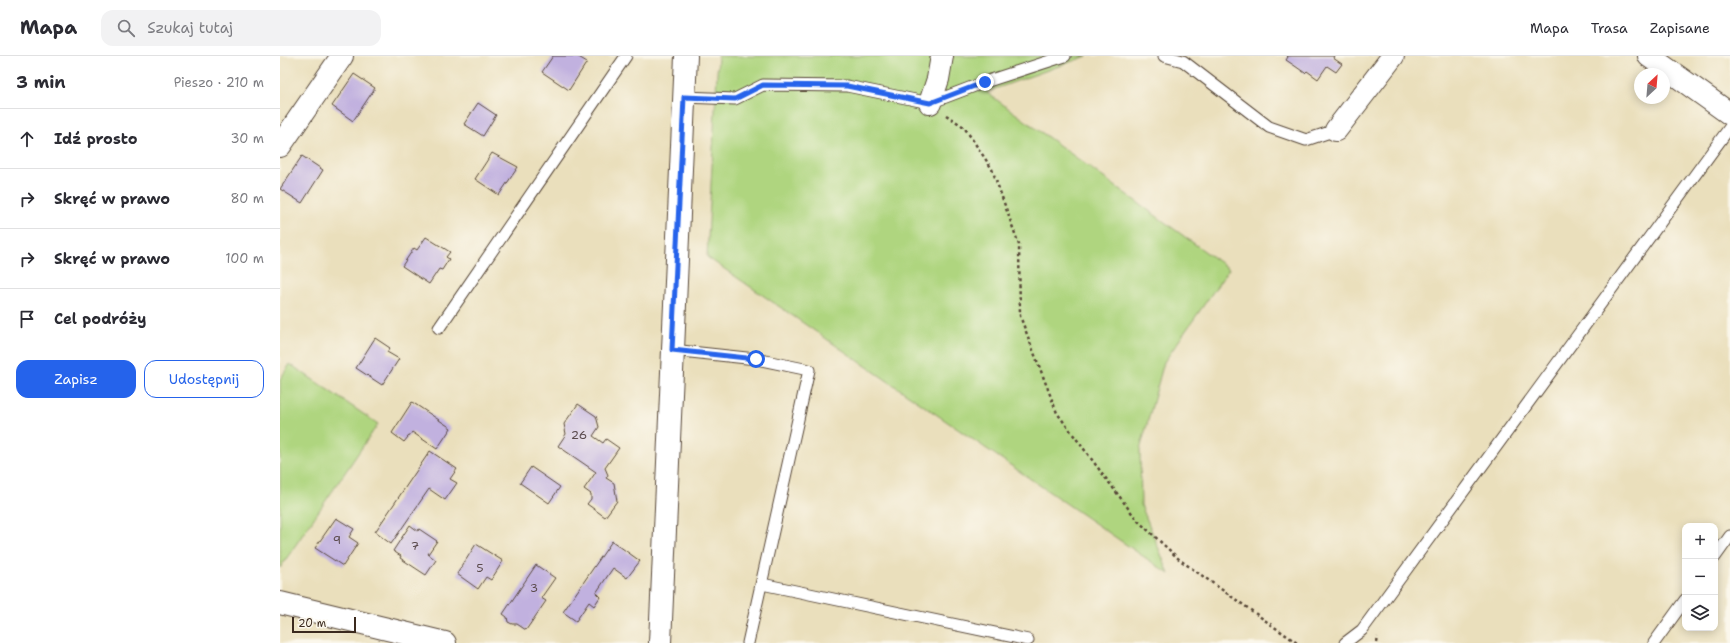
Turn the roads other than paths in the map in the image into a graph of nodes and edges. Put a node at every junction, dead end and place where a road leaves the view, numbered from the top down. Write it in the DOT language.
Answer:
graph roads {
  1 [pos="342,56"];
  2 [pos="626,56"];
  3 [pos="686,56"];
  4 [pos="942,56"];
  5 [pos="1065,56"];
  6 [pos="1164,56"];
  7 [pos="1393,56"];
  8 [pos="1649,56"];
  9 [pos="684,97"];
  10 [pos="930,103"];
  11 [pos="1730,114"];
  12 [pos="1730,127"];
  13 [pos="1336,130"];
  14 [pos="280,146"];
  15 [pos="439,328"];
  16 [pos="672,350"];
  17 [pos="1730,536"];
  18 [pos="1718,553"];
  19 [pos="762,584"];
  20 [pos="280,603"];
  21 [pos="1682,604"];
  22 [pos="410,639"];
  23 [pos="1028,640"];
  24 [pos="445,643"];
  25 [pos="660,643"];
  26 [pos="748,643"];
  27 [pos="1345,643"];
  28 [pos="1654,643"];
  1 -- 14 [label="street"];
  2 -- 15 [label="lane"];
  3 -- 9 [label="street"];
  4 -- 10 [label="street"];
  5 -- 10 [label="lane"];
  6 -- 13 [label="lane"];
  7 -- 13 [label="street"];
  8 -- 11 [label="street"];
  9 -- 10 [label="lane"];
  9 -- 16 [label="street"];
  12 -- 27 [label="lane"];
  16 -- 19 [label="lane"];
  16 -- 25 [label="street"];
  17 -- 18 [label="lane"];
  19 -- 23 [label="lane"];
  19 -- 26 [label="lane"];
  20 -- 22 [label="street"];
  21 -- 28 [label="lane"];
  22 -- 24 [label="street"];
}
